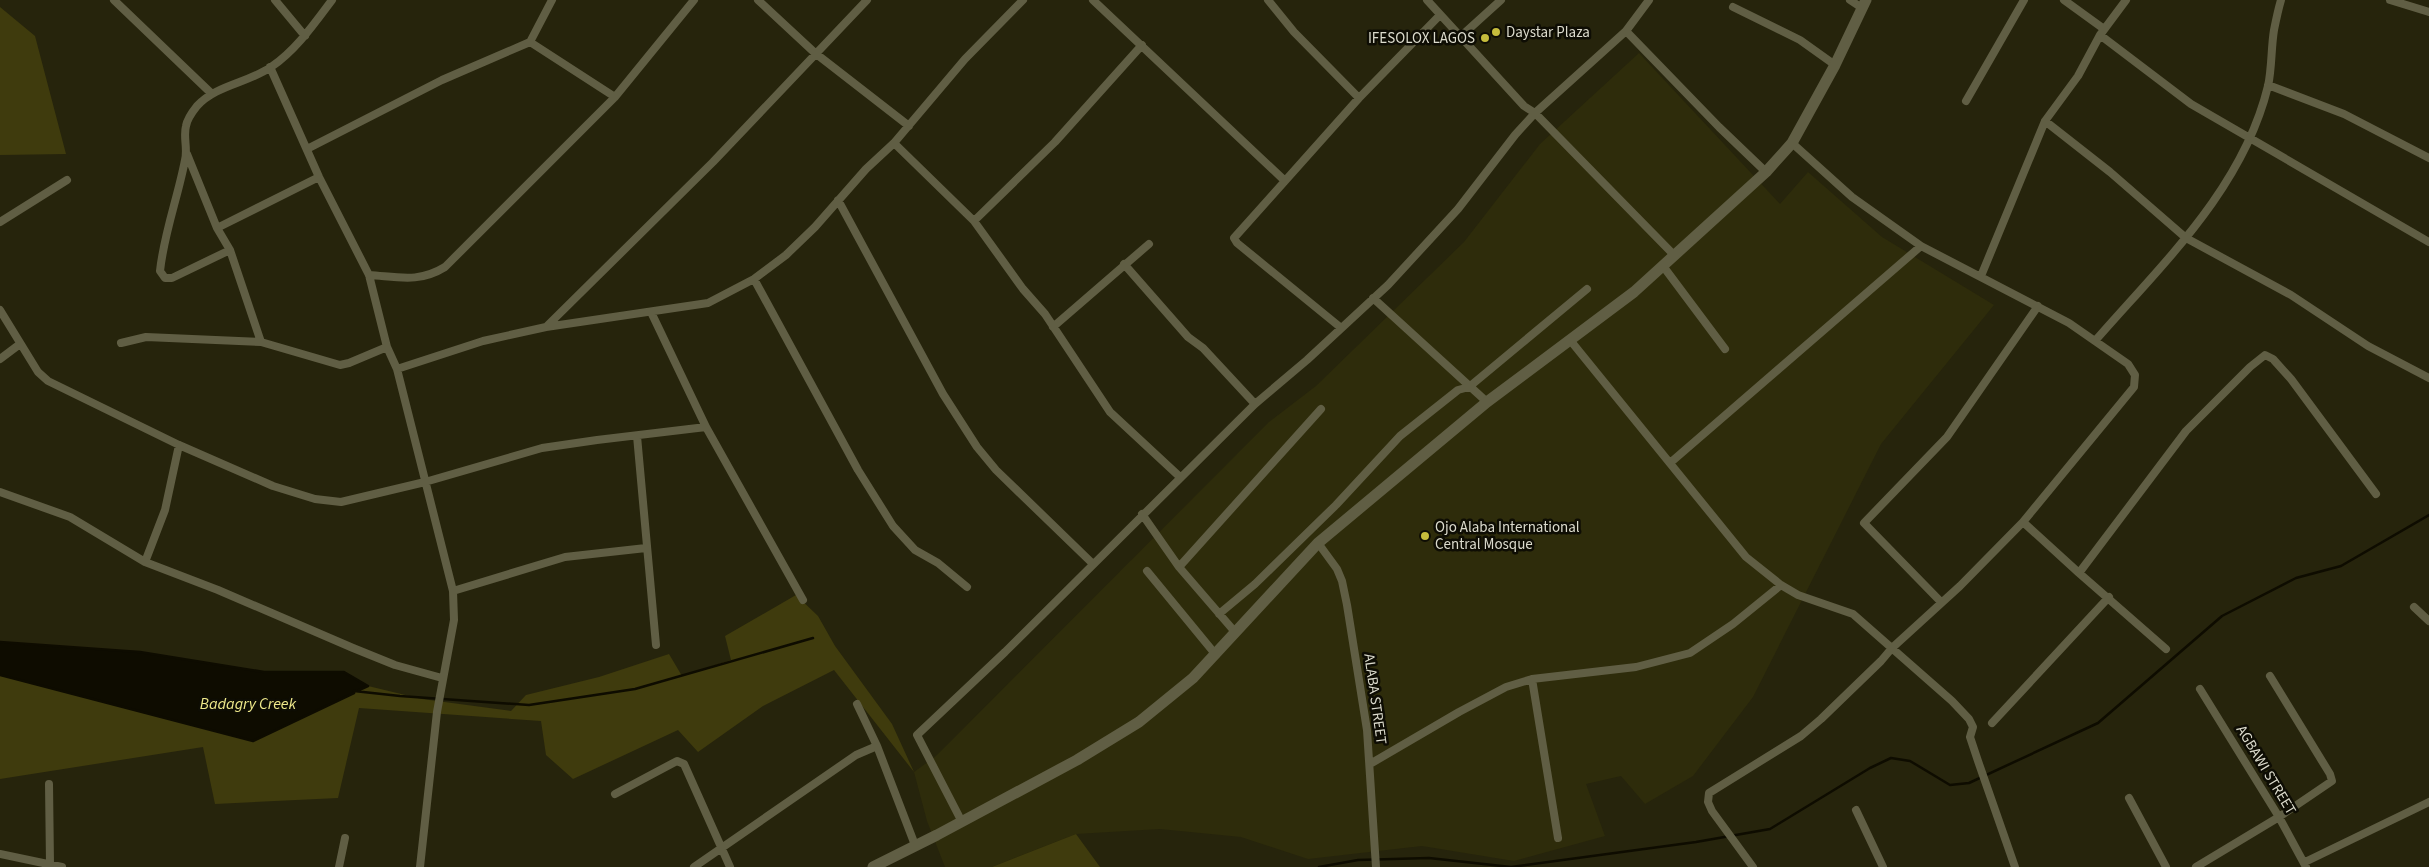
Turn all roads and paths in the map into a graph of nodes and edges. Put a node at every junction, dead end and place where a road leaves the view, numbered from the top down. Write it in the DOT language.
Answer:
graph roads {
  1 [pos="114,0"];
  2 [pos="275,0"];
  3 [pos="332,0"];
  4 [pos="552,0"];
  5 [pos="694,0"];
  6 [pos="758,0"];
  7 [pos="867,0"];
  8 [pos="1023,0"];
  9 [pos="1093,0"];
  10 [pos="1268,0"];
  11 [pos="1427,0"];
  12 [pos="1501,0"];
  13 [pos="1649,0"];
  14 [pos="1850,0"];
  15 [pos="2024,0"];
  16 [pos="2064,0"];
  17 [pos="2126,0"];
  18 [pos="2281,0"];
  19 [pos="2390,0"];
  20 [pos="1864,4"];
  21 [pos="1732,8"];
  22 [pos="2429,12"];
  23 [pos="1440,16"];
  24 [pos="1626,31"];
  25 [pos="2102,32"];
  26 [pos="305,36"];
  27 [pos="1459,38"];
  28 [pos="530,42"];
  29 [pos="1142,45"];
  30 [pos="815,53"];
  31 [pos="1835,66"];
  32 [pos="270,67"];
  33 [pos="2268,85"];
  34 [pos="212,94"];
  35 [pos="615,97"];
  36 [pos="1359,98"];
  37 [pos="1966,101"];
  38 [pos="1535,113"];
  39 [pos="2045,121"];
  40 [pos="909,126"];
  41 [pos="2249,138"];
  42 [pos="894,143"];
  43 [pos="1792,143"];
  44 [pos="307,148"];
  45 [pos="187,154"];
  46 [pos="2429,158"];
  47 [pos="1766,172"];
  48 [pos="319,177"];
  49 [pos="67,180"];
  50 [pos="1284,180"];
  51 [pos="838,200"];
  52 [pos="0,222"];
  53 [pos="974,222"];
  54 [pos="217,228"];
  55 [pos="2186,238"];
  56 [pos="2429,242"];
  57 [pos="1149,244"];
  58 [pos="1921,246"];
  59 [pos="230,250"];
  60 [pos="1675,256"];
  61 [pos="1124,264"];
  62 [pos="1663,266"];
  63 [pos="369,275"];
  64 [pos="1981,276"];
  65 [pos="754,279"];
  66 [pos="1587,289"];
  67 [pos="1373,298"];
  68 [pos="2038,306"];
  69 [pos="0,310"];
  70 [pos="651,312"];
  71 [pos="546,327"];
  72 [pos="1053,327"];
  73 [pos="1340,327"];
  74 [pos="1570,340"];
  75 [pos="2095,340"];
  76 [pos="261,342"];
  77 [pos="121,343"];
  78 [pos="20,344"];
  79 [pos="387,347"];
  80 [pos="1725,349"];
  81 [pos="0,359"];
  82 [pos="397,369"];
  83 [pos="2429,378"];
  84 [pos="1469,386"];
  85 [pos="1487,402"];
  86 [pos="1255,404"];
  87 [pos="1321,409"];
  88 [pos="706,427"];
  89 [pos="637,436"];
  90 [pos="178,445"];
  91 [pos="1670,462"];
  92 [pos="1180,477"];
  93 [pos="424,482"];
  94 [pos="0,492"];
  95 [pos="2376,494"];
  96 [pos="1142,514"];
  97 [pos="2023,522"];
  98 [pos="1318,543"];
  99 [pos="646,548"];
  100 [pos="145,562"];
  101 [pos="1092,563"];
  102 [pos="1179,567"];
  103 [pos="1147,571"];
  104 [pos="2079,573"];
  105 [pos="1781,585"];
  106 [pos="967,587"];
  107 [pos="454,591"];
  108 [pos="2108,597"];
  109 [pos="803,600"];
  110 [pos="1941,602"];
  111 [pos="2414,607"];
  112 [pos="1219,614"];
  113 [pos="2429,621"];
  114 [pos="1235,632"];
  115 [pos="656,645"];
  116 [pos="1892,648"];
  117 [pos="2166,649"];
  118 [pos="1216,655"];
  119 [pos="2270,676"];
  120 [pos="442,678"];
  121 [pos="1532,679"];
  122 [pos="2200,689"];
  123 [pos="856,704"];
  124 [pos="1992,723"];
  125 [pos="877,746"];
  126 [pos="1370,764"];
  127 [pos="49,784"];
  128 [pos="615,794"];
  129 [pos="2129,798"];
  130 [pos="2429,802"];
  131 [pos="1856,810"];
  132 [pos="2279,816"];
  133 [pos="962,822"];
  134 [pos="344,838"];
  135 [pos="1558,838"];
  136 [pos="918,844"];
  137 [pos="722,850"];
  138 [pos="0,854"];
  139 [pos="50,864"];
  140 [pos="1376,865"];
  141 [pos="2305,865"];
  142 [pos="62,867"];
  143 [pos="340,867"];
  144 [pos="420,867"];
  145 [pos="694,867"];
  146 [pos="730,867"];
  147 [pos="873,867"];
  148 [pos="1753,867"];
  149 [pos="1883,867"];
  150 [pos="2015,867"];
  151 [pos="2166,867"];
  152 [pos="2196,867"];
  1 -- 34 [label="street"];
  2 -- 26 [label="street"];
  3 -- 26 [label="street"];
  4 -- 28 [label="street"];
  5 -- 35 [label="street"];
  6 -- 30 [label="street"];
  7 -- 30 [label="street"];
  8 -- 40 [label="street"];
  9 -- 29 [label="street"];
  10 -- 36 [label="street"];
  11 -- 23 [label="street"];
  12 -- 27 [label="street"];
  13 -- 24 [label="street"];
  14 -- 20 [label="street"];
  15 -- 37 [label="street"];
  16 -- 25 [label="street"];
  17 -- 25 [label="street"];
  18 -- 33 [label="street"];
  19 -- 22 [label="street"];
  20 -- 31 [label="main road"];
  21 -- 31 [label="street"];
  23 -- 27 [label="street"];
  23 -- 36 [label="street"];
  24 -- 38 [label="street"];
  24 -- 47 [label="street"];
  25 -- 39 [label="street"];
  25 -- 41 [label="street"];
  26 -- 32 [label="street"];
  27 -- 38 [label="street"];
  28 -- 35 [label="street"];
  28 -- 44 [label="street"];
  29 -- 50 [label="street"];
  29 -- 53 [label="street"];
  30 -- 40 [label="street"];
  30 -- 71 [label="street"];
  31 -- 43 [label="main road"];
  32 -- 34 [label="street"];
  32 -- 44 [label="street"];
  33 -- 41 [label="street"];
  33 -- 46 [label="street"];
  34 -- 45 [label="street"];
  35 -- 63 [label="street"];
  36 -- 50 [label="street"];
  38 -- 60 [label="street"];
  38 -- 67 [label="street"];
  39 -- 55 [label="street"];
  39 -- 64 [label="street"];
  40 -- 42 [label="street"];
  41 -- 55 [label="street"];
  41 -- 56 [label="street"];
  42 -- 51 [label="street"];
  42 -- 53 [label="street"];
  43 -- 47 [label="main road"];
  43 -- 58 [label="street"];
  44 -- 48 [label="street"];
  45 -- 54 [label="street"];
  45 -- 59 [label="street"];
  47 -- 60 [label="main road"];
  48 -- 54 [label="street"];
  48 -- 63 [label="street"];
  49 -- 52 [label="street"];
  50 -- 73 [label="street"];
  51 -- 65 [label="street"];
  51 -- 101 [label="street"];
  53 -- 72 [label="street"];
  54 -- 59 [label="street"];
  55 -- 75 [label="street"];
  55 -- 83 [label="street"];
  57 -- 61 [label="street"];
  58 -- 64 [label="street"];
  58 -- 91 [label="street"];
  59 -- 76 [label="street"];
  60 -- 62 [label="main road"];
  61 -- 72 [label="street"];
  61 -- 86 [label="street"];
  62 -- 74 [label="main road"];
  62 -- 80 [label="street"];
  63 -- 79 [label="street"];
  64 -- 68 [label="street"];
  65 -- 70 [label="street"];
  65 -- 106 [label="street"];
  66 -- 84 [label="street"];
  67 -- 73 [label="street"];
  67 -- 84 [label="street"];
  68 -- 75 [label="street"];
  68 -- 110 [label="street"];
  69 -- 78 [label="street"];
  70 -- 71 [label="street"];
  70 -- 88 [label="street"];
  71 -- 82 [label="street"];
  72 -- 92 [label="street"];
  73 -- 86 [label="street"];
  74 -- 85 [label="main road"];
  74 -- 91 [label="street"];
  75 -- 97 [label="street"];
  76 -- 77 [label="street"];
  76 -- 79 [label="street"];
  78 -- 81 [label="street"];
  78 -- 90 [label="street"];
  79 -- 82 [label="street"];
  82 -- 93 [label="street"];
  84 -- 85 [label="street"];
  84 -- 112 [label="street"];
  85 -- 98 [label="main road"];
  86 -- 92 [label="street"];
  87 -- 102 [label="street"];
  88 -- 89 [label="street"];
  88 -- 109 [label="street"];
  89 -- 93 [label="street"];
  89 -- 99 [label="street"];
  90 -- 93 [label="street"];
  90 -- 100 [label="street"];
  91 -- 105 [label="street"];
  92 -- 96 [label="street"];
  93 -- 107 [label="street"];
  94 -- 100 [label="street"];
  95 -- 104 [label="street"];
  96 -- 101 [label="street"];
  96 -- 102 [label="street"];
  97 -- 104 [label="street"];
  97 -- 110 [label="street"];
  98 -- 114 [label="main road"];
  98 -- 126 [label="street, ALABA STREET"];
  99 -- 107 [label="street"];
  99 -- 115 [label="street"];
  100 -- 120 [label="street"];
  101 -- 133 [label="street"];
  102 -- 112 [label="street"];
  103 -- 118 [label="street"];
  104 -- 108 [label="street"];
  105 -- 116 [label="street"];
  105 -- 121 [label="street"];
  107 -- 120 [label="street"];
  108 -- 117 [label="street"];
  108 -- 124 [label="street"];
  110 -- 116 [label="street"];
  111 -- 113 [label="street"];
  112 -- 114 [label="street"];
  114 -- 118 [label="main road"];
  116 -- 148 [label="street"];
  116 -- 150 [label="street"];
  118 -- 133 [label="main road"];
  119 -- 132 [label="street"];
  120 -- 144 [label="street"];
  121 -- 126 [label="street"];
  121 -- 135 [label="street"];
  122 -- 132 [label="street, AGBAWI STREET"];
  123 -- 125 [label="street"];
  125 -- 136 [label="street"];
  125 -- 137 [label="street"];
  126 -- 140 [label="street, ALABA STREET"];
  127 -- 139 [label="street"];
  128 -- 137 [label="street"];
  129 -- 151 [label="street"];
  130 -- 141 [label="street"];
  131 -- 149 [label="street"];
  132 -- 141 [label="street, AGBAWI STREET"];
  132 -- 152 [label="street"];
  133 -- 136 [label="main road"];
  134 -- 143 [label="street"];
  136 -- 147 [label="main road"];
  137 -- 145 [label="street"];
  137 -- 146 [label="street"];
  138 -- 139 [label="street"];
  139 -- 142 [label="street"];
}
